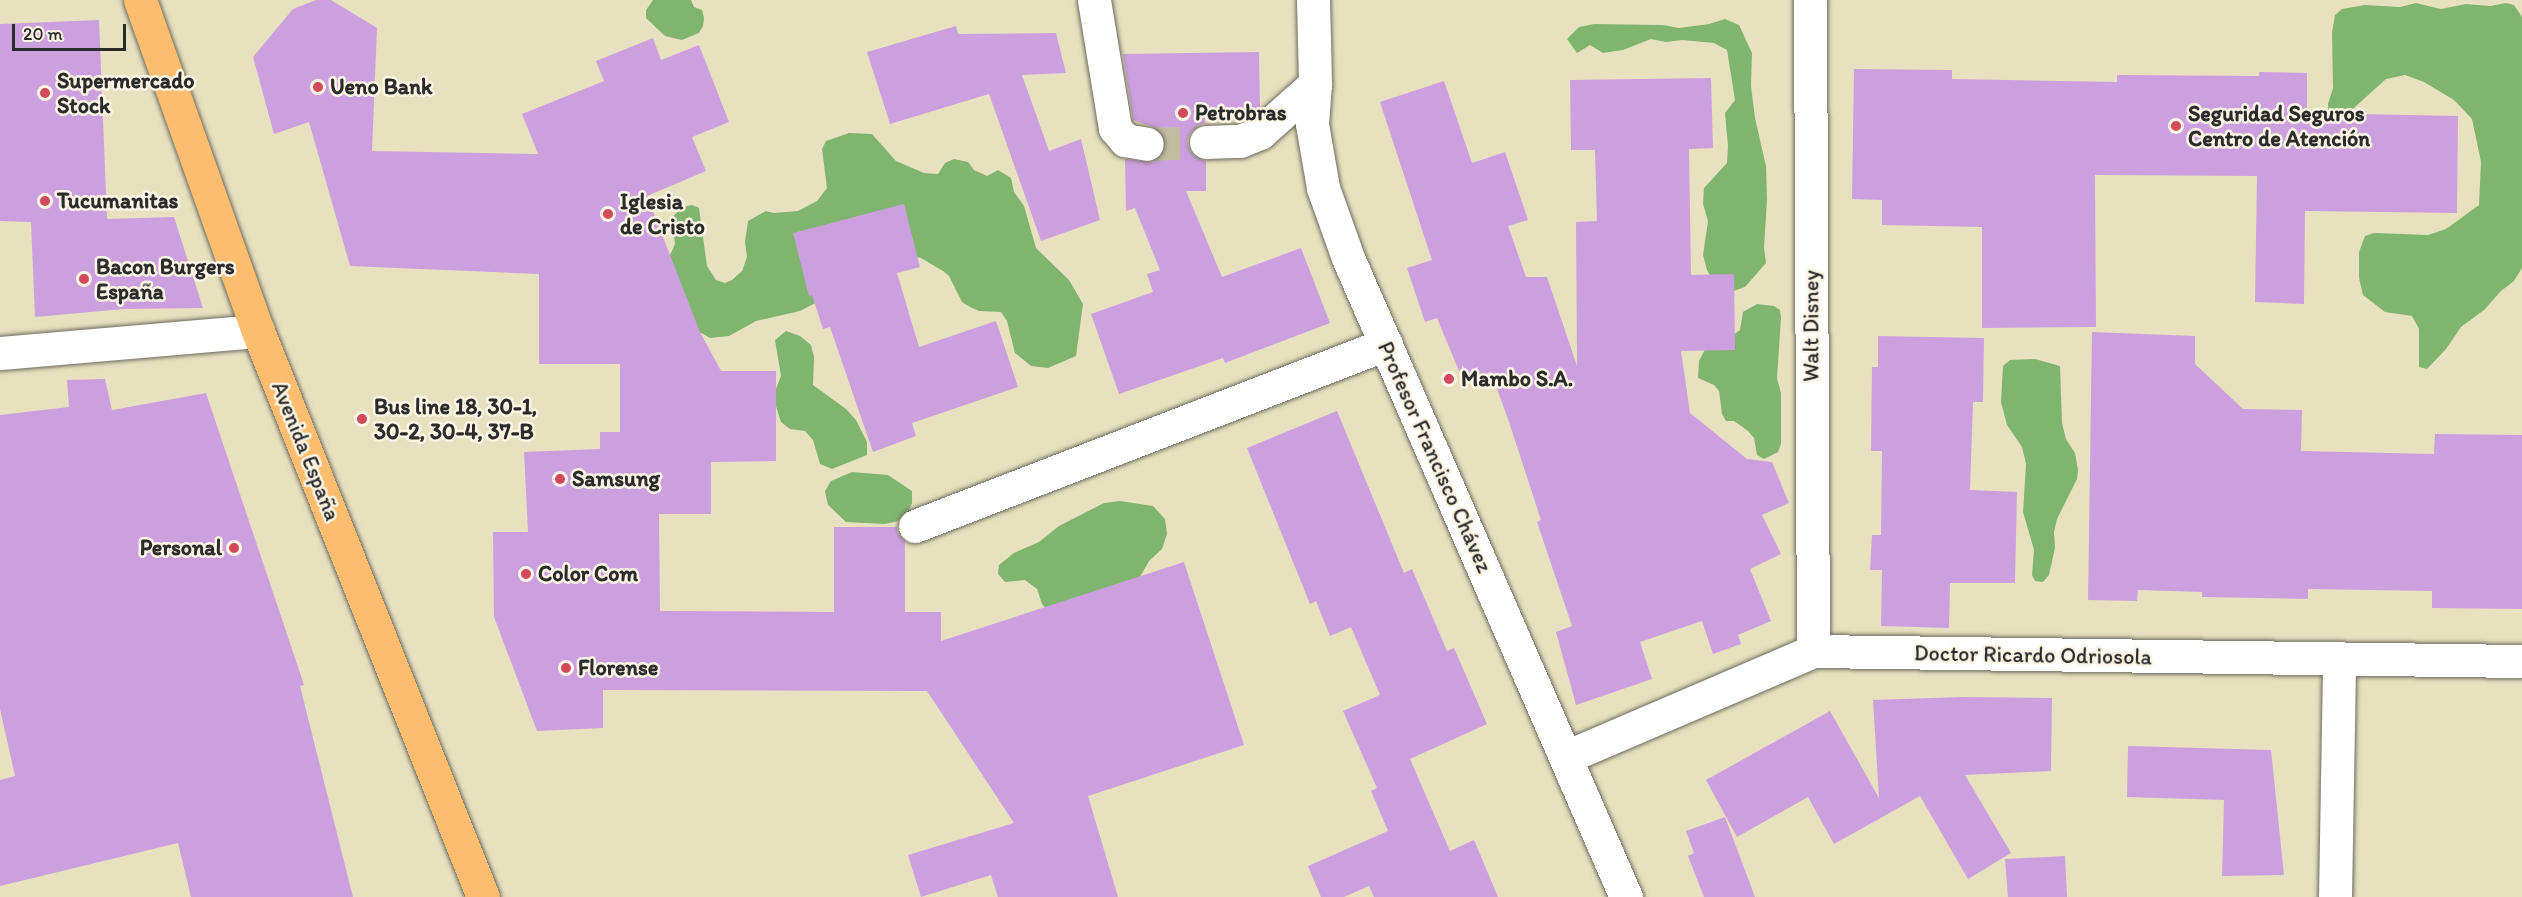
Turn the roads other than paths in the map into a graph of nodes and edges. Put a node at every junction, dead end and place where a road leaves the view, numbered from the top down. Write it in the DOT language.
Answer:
graph roads {
  1 [pos="141,0"];
  2 [pos="1094,0"];
  3 [pos="1313,0"];
  4 [pos="1810,0"];
  5 [pos="1315,84"];
  6 [pos="1206,142"];
  7 [pos="1148,144"];
  8 [pos="258,331"];
  9 [pos="1386,344"];
  10 [pos="0,353"];
  11 [pos="915,526"];
  12 [pos="1813,651"];
  13 [pos="2339,660"];
  14 [pos="2522,661"];
  15 [pos="1566,757"];
  16 [pos="479,890"];
  17 [pos="1626,897"];
  18 [pos="2335,897"];
  1 -- 8 [label="main road, Avenida España"];
  2 -- 7 [label="street"];
  3 -- 5 [label="street, Profesor Francisco Chávez"];
  4 -- 12 [label="street, Walt Disney"];
  5 -- 6 [label="street"];
  5 -- 9 [label="street, Profesor Francisco Chávez"];
  8 -- 10 [label="street"];
  8 -- 16 [label="main road, Avenida España"];
  9 -- 11 [label="street"];
  9 -- 15 [label="street, Profesor Francisco Chávez"];
  12 -- 13 [label="street, Doctor Ricardo Odriosola"];
  12 -- 15 [label="street, Doctor Ricardo Odriosola"];
  13 -- 14 [label="street, Doctor Ricardo Odriosola"];
  13 -- 18 [label="street"];
  15 -- 17 [label="street, Profesor Francisco Chávez"];
}
